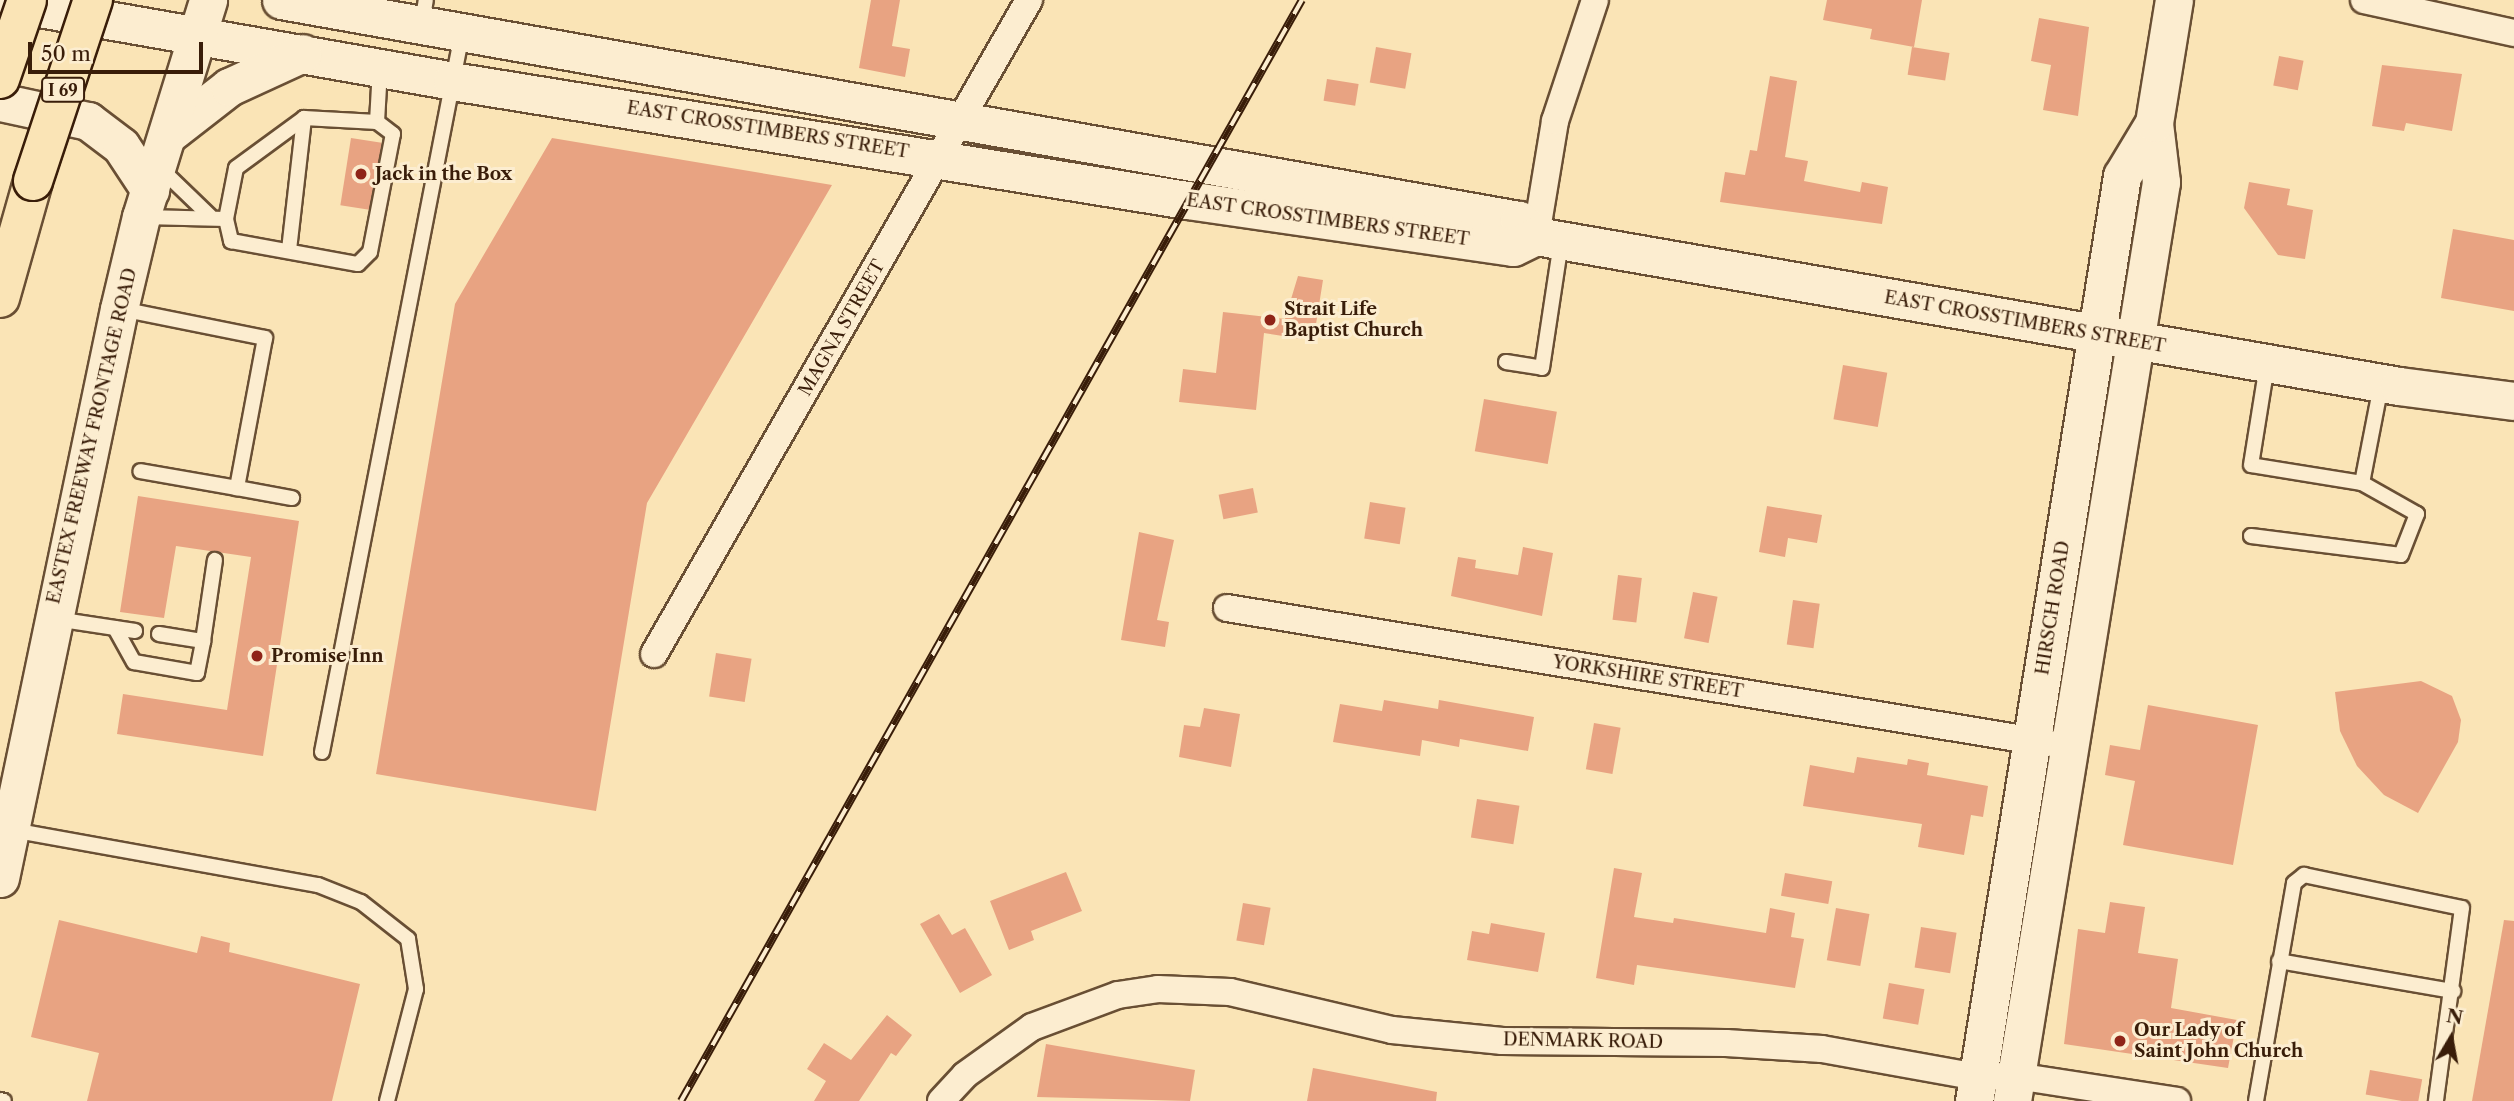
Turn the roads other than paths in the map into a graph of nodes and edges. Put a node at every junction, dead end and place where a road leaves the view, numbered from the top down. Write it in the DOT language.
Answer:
graph roads {
  1 [pos="27,0"];
  2 [pos="93,0"];
  3 [pos="281,0"];
  4 [pos="1029,0"];
  5 [pos="1595,0"];
  6 [pos="2174,0"];
  7 [pos="2364,0"];
  8 [pos="0,1"];
  9 [pos="329,5"];
  10 [pos="424,13"];
  11 [pos="203,16"];
  12 [pos="463,33"];
  13 [pos="2514,33"];
  14 [pos="303,53"];
  15 [pos="380,67"];
  16 [pos="0,79"];
  17 [pos="452,81"];
  18 [pos="0,102"];
  19 [pos="304,118"];
  20 [pos="377,122"];
  21 [pos="959,123"];
  22 [pos="2154,123"];
  23 [pos="940,158"];
  24 [pos="155,176"];
  25 [pos="209,216"];
  26 [pos="226,219"];
  27 [pos="1549,238"];
  28 [pos="289,250"];
  29 [pos="0,298"];
  30 [pos="119,309"];
  31 [pos="2098,335"];
  32 [pos="2135,341"];
  33 [pos="1506,362"];
  34 [pos="2267,364"];
  35 [pos="2381,383"];
  36 [pos="2514,401"];
  37 [pos="140,471"];
  38 [pos="2362,484"];
  39 [pos="237,488"];
  40 [pos="292,498"];
  41 [pos="2251,536"];
  42 [pos="215,560"];
  43 [pos="1227,608"];
  44 [pos="51,618"];
  45 [pos="115,628"];
  46 [pos="135,631"];
  47 [pos="159,634"];
  48 [pos="202,641"];
  49 [pos="654,654"];
  50 [pos="2032,740"];
  51 [pos="2069,747"];
  52 [pos="322,752"];
  53 [pos="8,830"];
  54 [pos="0,878"];
  55 [pos="0,908"];
  56 [pos="2279,961"];
  57 [pos="2453,991"];
  58 [pos="2014,1088"];
  59 [pos="1976,1089"];
  60 [pos="2088,1094"];
  61 [pos="387,1101"];
  62 [pos="941,1101"];
  63 [pos="2176,1101"];
  64 [pos="2256,1101"];
  65 [pos="2437,1101"];
  1 -- 16 [label="highway, bridge"];
  2 -- 29 [label="highway, I 69, bridge"];
  3 -- 9 [label="main road, EAST CROSSTIMBERS STREET"];
  4 -- 21 [label="street, MAGNA STREET"];
  5 -- 27 [label="street"];
  6 -- 22 [label="main road, HIRSCH ROAD"];
  7 -- 13 [label="street"];
  8 -- 11 [label="main road, EAST CROSSTIMBERS STREET"];
  9 -- 10 [label="main road, EAST CROSSTIMBERS STREET"];
  10 -- 12 [label="main road, EAST CROSSTIMBERS STREET"];
  11 -- 14 [label="main road, EAST CROSSTIMBERS STREET"];
  11 -- 24 [label="main road, EASTEX FREEWAY FRONTAGE ROAD"];
  12 -- 17 [label="lane"];
  12 -- 21 [label="main road, EAST CROSSTIMBERS STREET"];
  14 -- 15 [label="main road, EAST CROSSTIMBERS STREET"];
  14 -- 24 [label="main road"];
  15 -- 17 [label="main road, EAST CROSSTIMBERS STREET"];
  15 -- 20 [label="lane"];
  17 -- 23 [label="main road, EAST CROSSTIMBERS STREET"];
  17 -- 52 [label="lane"];
  18 -- 24 [label="main road"];
  19 -- 20 [label="lane"];
  19 -- 26 [label="lane"];
  19 -- 28 [label="lane"];
  20 -- 28 [label="lane"];
  21 -- 23 [label="street, MAGNA STREET"];
  21 -- 27 [label="main road, EAST CROSSTIMBERS STREET"];
  22 -- 31 [label="main road, HIRSCH ROAD"];
  22 -- 32 [label="main road, HIRSCH ROAD"];
  23 -- 27 [label="main road, EAST CROSSTIMBERS STREET"];
  23 -- 49 [label="street, MAGNA STREET"];
  24 -- 25 [label="lane"];
  24 -- 25 [label="lane"];
  24 -- 30 [label="main road, EASTEX FREEWAY FRONTAGE ROAD"];
  25 -- 26 [label="lane"];
  26 -- 28 [label="lane"];
  27 -- 31 [label="main road, EAST CROSSTIMBERS STREET"];
  27 -- 33 [label="lane"];
  30 -- 39 [label="lane"];
  30 -- 44 [label="main road, EASTEX FREEWAY FRONTAGE ROAD"];
  31 -- 32 [label="main road, EAST CROSSTIMBERS STREET"];
  31 -- 50 [label="main road, HIRSCH ROAD"];
  32 -- 34 [label="main road, EAST CROSSTIMBERS STREET"];
  32 -- 51 [label="main road, HIRSCH ROAD"];
  34 -- 35 [label="main road, EAST CROSSTIMBERS STREET"];
  34 -- 38 [label="lane"];
  35 -- 36 [label="main road, EAST CROSSTIMBERS STREET"];
  35 -- 38 [label="lane"];
  37 -- 39 [label="lane"];
  38 -- 41 [label="lane"];
  39 -- 40 [label="lane"];
  42 -- 48 [label="lane"];
  43 -- 50 [label="street, YORKSHIRE STREET"];
  44 -- 45 [label="lane"];
  44 -- 53 [label="main road, EASTEX FREEWAY FRONTAGE ROAD"];
  45 -- 46 [label="lane"];
  45 -- 48 [label="lane"];
  47 -- 48 [label="lane"];
  50 -- 51 [label="street, YORKSHIRE STREET"];
  50 -- 59 [label="main road, HIRSCH ROAD"];
  51 -- 58 [label="main road, HIRSCH ROAD"];
  53 -- 54 [label="main road, EASTEX FREEWAY FRONTAGE ROAD"];
  53 -- 55 [label="main road"];
  53 -- 61 [label="lane"];
  56 -- 57 [label="lane"];
  56 -- 57 [label="lane"];
  56 -- 64 [label="lane"];
  57 -- 65 [label="lane"];
  58 -- 59 [label="street, DENMARK ROAD"];
  58 -- 60 [label="street, DENMARK ROAD"];
  59 -- 62 [label="street, DENMARK ROAD"];
  60 -- 63 [label="street, DENMARK ROAD"];
}
